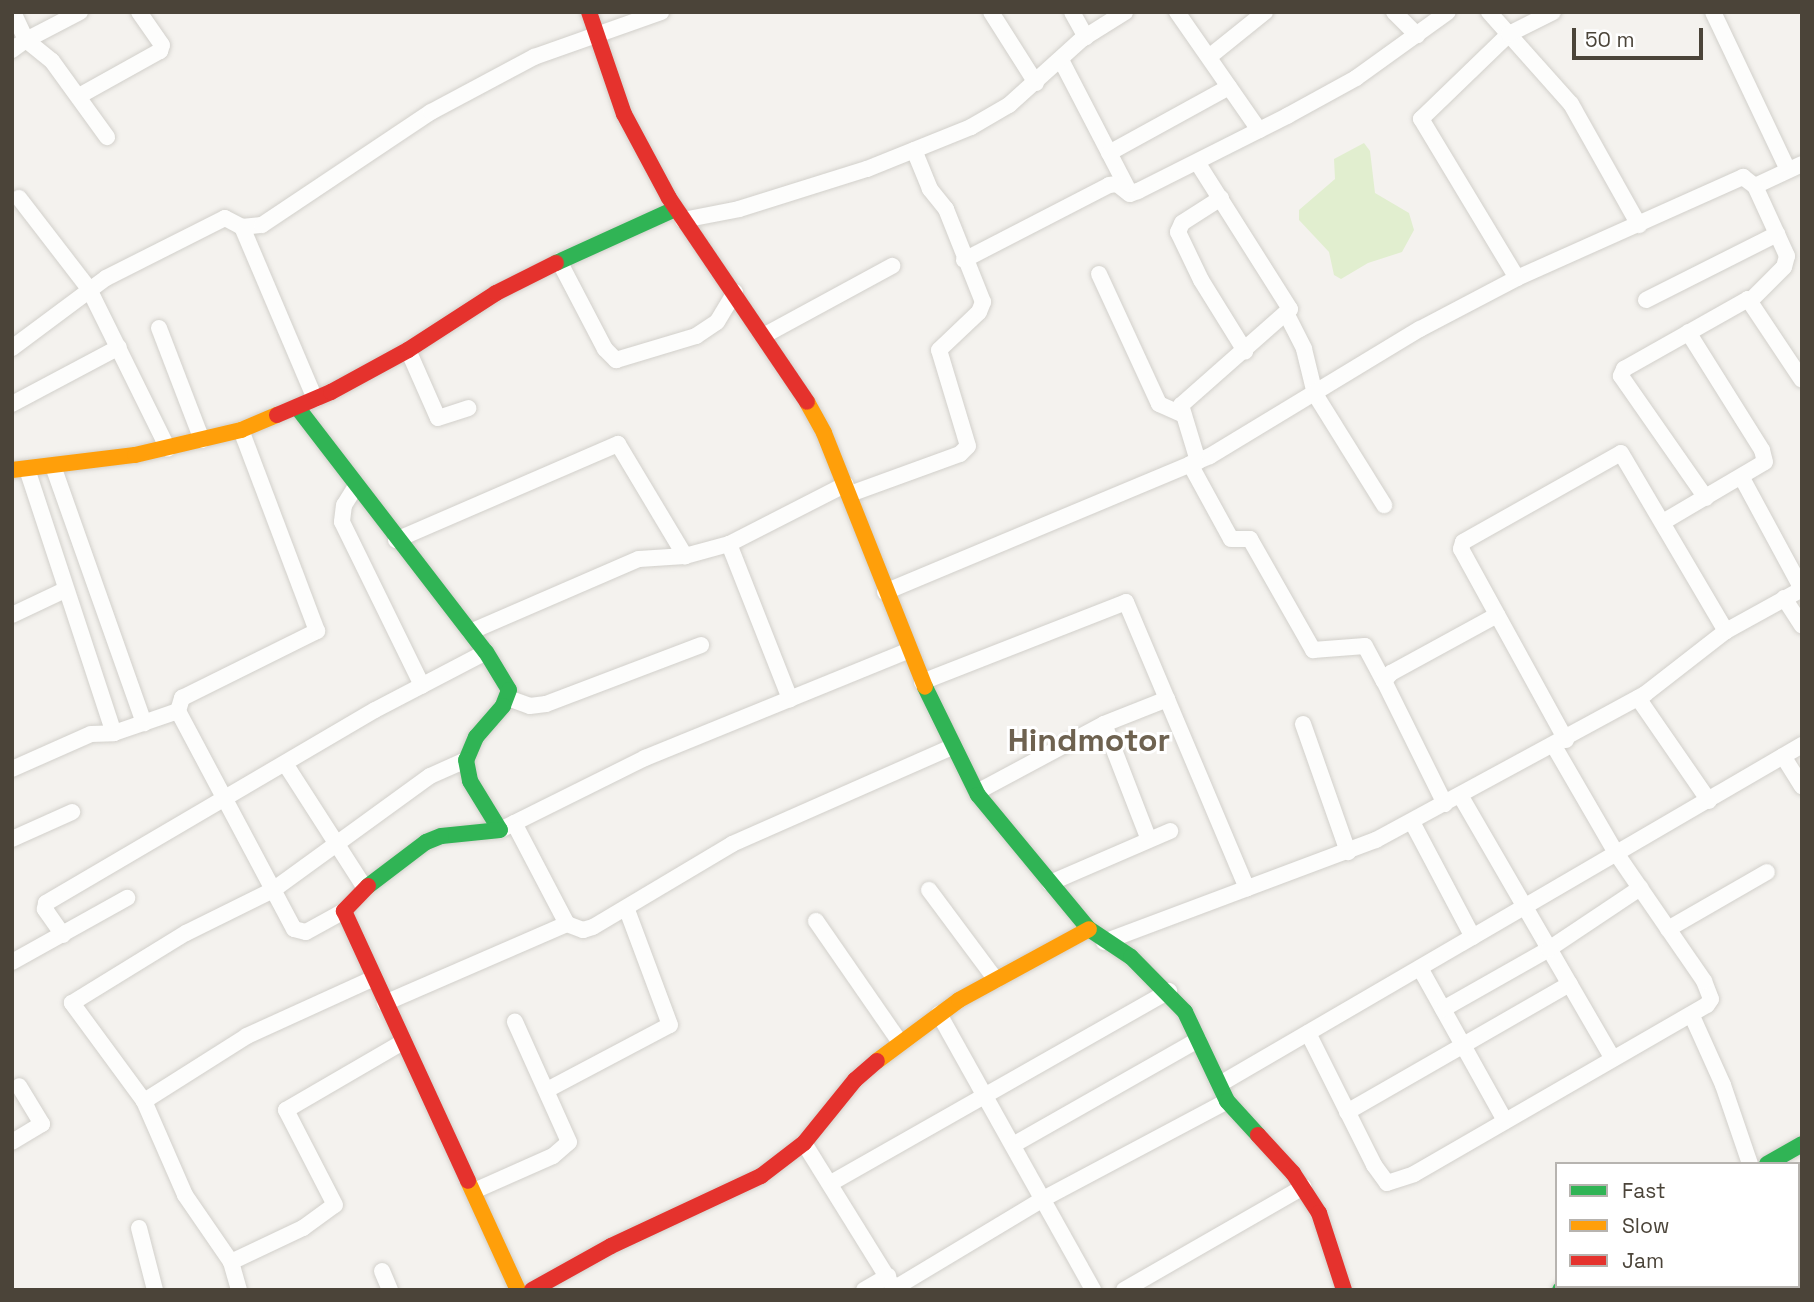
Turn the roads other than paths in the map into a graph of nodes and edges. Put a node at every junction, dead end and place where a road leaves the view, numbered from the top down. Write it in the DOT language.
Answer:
graph roads {
  1 [pos="13,12"];
  2 [pos="79,12"];
  3 [pos="139,12"];
  4 [pos="589,12"];
  5 [pos="661,12"];
  6 [pos="991,12"];
  7 [pos="1072,12"];
  8 [pos="1125,12"];
  9 [pos="1177,12"];
  10 [pos="1265,12"];
  11 [pos="1394,12"];
  12 [pos="1448,12"];
  13 [pos="1489,12"];
  14 [pos="1553,12"];
  15 [pos="1713,12"];
  16 [pos="1509,34"];
  17 [pos="1417,35"];
  18 [pos="1086,37"];
  19 [pos="598,38"];
  20 [pos="26,40"];
  21 [pos="12,50"];
  22 [pos="1209,57"];
  23 [pos="1060,60"];
  24 [pos="1036,83"];
  25 [pos="1229,87"];
  26 [pos="79,96"];
  27 [pos="1259,130"];
  28 [pos="107,138"];
  29 [pos="914,150"];
  30 [pos="1109,153"];
  31 [pos="1197,162"];
  32 [pos="1795,167"];
  33 [pos="1755,186"];
  34 [pos="1130,194"];
  35 [pos="19,198"];
  36 [pos="1221,198"];
  37 [pos="679,214"];
  38 [pos="1639,225"];
  39 [pos="242,227"];
  40 [pos="1777,234"];
  41 [pos="964,260"];
  42 [pos="1802,260"];
  43 [pos="559,261"];
  44 [pos="892,266"];
  45 [pos="1784,267"];
  46 [pos="1099,274"];
  47 [pos="1517,278"];
  48 [pos="89,289"];
  49 [pos="735,292"];
  50 [pos="1647,300"];
  51 [pos="1751,300"];
  52 [pos="1287,315"];
  53 [pos="159,328"];
  54 [pos="1688,332"];
  55 [pos="765,335"];
  56 [pos="118,347"];
  57 [pos="12,348"];
  58 [pos="408,350"];
  59 [pos="1245,351"];
  60 [pos="1802,380"];
  61 [pos="1315,394"];
  62 [pos="315,399"];
  63 [pos="12,404"];
  64 [pos="297,407"];
  65 [pos="468,408"];
  66 [pos="1181,414"];
  67 [pos="241,430"];
  68 [pos="202,440"];
  69 [pos="167,449"];
  70 [pos="1194,462"];
  71 [pos="53,466"];
  72 [pos="19,470"];
  73 [pos="1742,478"];
  74 [pos="356,486"];
  75 [pos="848,489"];
  76 [pos="1706,498"];
  77 [pos="1384,505"];
  78 [pos="1663,522"];
  79 [pos="396,540"];
  80 [pos="729,544"];
  81 [pos="685,556"];
  82 [pos="1802,589"];
  83 [pos="65,590"];
  84 [pos="886,593"];
  85 [pos="1784,597"];
  86 [pos="12,615"];
  87 [pos="1497,615"];
  88 [pos="1802,626"];
  89 [pos="1726,631"];
  90 [pos="470,632"];
  91 [pos="701,645"];
  92 [pos="907,651"];
  93 [pos="486,652"];
  94 [pos="1384,681"];
  95 [pos="922,682"];
  96 [pos="422,685"];
  97 [pos="508,698"];
  98 [pos="1638,698"];
  99 [pos="790,699"];
  100 [pos="1167,699"];
  101 [pos="178,711"];
  102 [pos="144,723"];
  103 [pos="1303,723"];
  104 [pos="1104,724"];
  105 [pos="114,733"];
  106 [pos="1560,743"];
  107 [pos="1802,745"];
  108 [pos="952,747"];
  109 [pos="1783,756"];
  110 [pos="466,760"];
  111 [pos="286,765"];
  112 [pos="12,769"];
  113 [pos="1802,786"];
  114 [pos="977,792"];
  115 [pos="1460,795"];
  116 [pos="225,799"];
  117 [pos="1709,801"];
  118 [pos="1445,804"];
  119 [pos="72,812"];
  120 [pos="1412,822"];
  121 [pos="507,827"];
  122 [pos="1170,831"];
  123 [pos="12,839"];
  124 [pos="1149,840"];
  125 [pos="334,844"];
  126 [pos="1348,852"];
  127 [pos="1616,853"];
  128 [pos="1767,872"];
  129 [pos="1050,883"];
  130 [pos="365,888"];
  131 [pos="1640,888"];
  132 [pos="1247,889"];
  133 [pos="273,890"];
  134 [pos="929,890"];
  135 [pos="127,898"];
  136 [pos="1524,906"];
  137 [pos="627,910"];
  138 [pos="344,911"];
  139 [pos="816,921"];
  140 [pos="567,924"];
  141 [pos="1089,929"];
  142 [pos="1668,929"];
  143 [pos="63,935"];
  144 [pos="1472,937"];
  145 [pos="1104,942"];
  146 [pos="1549,948"];
  147 [pos="12,962"];
  148 [pos="1420,968"];
  149 [pos="374,978"];
  150 [pos="996,980"];
  151 [pos="1570,984"];
  152 [pos="1169,991"];
  153 [pos="385,1003"];
  154 [pos="1443,1009"];
  155 [pos="939,1014"];
  156 [pos="1692,1016"];
  157 [pos="515,1022"];
  158 [pos="1308,1032"];
  159 [pos="1198,1040"];
  160 [pos="899,1041"];
  161 [pos="403,1042"];
  162 [pos="1463,1044"];
  163 [pos="1613,1059"];
  164 [pos="1220,1084"];
  165 [pos="19,1086"];
  166 [pos="547,1090"];
  167 [pos="985,1094"];
  168 [pos="144,1101"];
  169 [pos="1227,1101"];
  170 [pos="1347,1112"];
  171 [pos="1505,1121"];
  172 [pos="12,1142"];
  173 [pos="804,1143"];
  174 [pos="1802,1144"];
  175 [pos="1013,1145"];
  176 [pos="1749,1162"];
  177 [pos="1770,1162"];
  178 [pos="831,1183"];
  179 [pos="1303,1187"];
  180 [pos="474,1191"];
  181 [pos="1043,1199"];
  182 [pos="139,1228"];
  183 [pos="231,1262"];
  184 [pos="382,1271"];
  185 [pos="892,1285"];
  186 [pos="155,1290"];
  187 [pos="239,1290"];
  188 [pos="390,1290"];
  189 [pos="518,1290"];
  190 [pos="532,1290"];
  191 [pos="864,1290"];
  192 [pos="1093,1290"];
  193 [pos="1124,1290"];
  194 [pos="1344,1290"];
  1 -- 20 [label="street"];
  2 -- 20 [label="street"];
  3 -- 26 [label="street"];
  4 -- 19 [label="street"];
  5 -- 19 [label="street"];
  6 -- 24 [label="street"];
  7 -- 18 [label="street"];
  8 -- 18 [label="street"];
  9 -- 22 [label="street"];
  10 -- 22 [label="street"];
  11 -- 17 [label="street"];
  12 -- 17 [label="street"];
  13 -- 16 [label="street"];
  14 -- 16 [label="street"];
  15 -- 32 [label="street"];
  16 -- 38 [label="street"];
  16 -- 47 [label="street"];
  17 -- 27 [label="street"];
  18 -- 23 [label="street"];
  19 -- 37 [label="street"];
  19 -- 39 [label="street"];
  20 -- 21 [label="street"];
  20 -- 26 [label="street"];
  22 -- 25 [label="street"];
  23 -- 24 [label="street"];
  23 -- 30 [label="street"];
  24 -- 29 [label="street"];
  25 -- 27 [label="street"];
  25 -- 30 [label="street"];
  26 -- 28 [label="street"];
  27 -- 31 [label="street"];
  29 -- 37 [label="street"];
  29 -- 41 [label="street"];
  30 -- 34 [label="street"];
  31 -- 34 [label="street"];
  31 -- 36 [label="street"];
  32 -- 33 [label="street"];
  33 -- 38 [label="street"];
  33 -- 40 [label="street"];
  34 -- 41 [label="street"];
  35 -- 48 [label="street"];
  36 -- 52 [label="street"];
  36 -- 59 [label="street"];
  37 -- 43 [label="street"];
  37 -- 49 [label="street"];
  38 -- 47 [label="street"];
  39 -- 48 [label="street"];
  39 -- 62 [label="street"];
  40 -- 45 [label="street"];
  40 -- 50 [label="street"];
  41 -- 75 [label="street"];
  42 -- 45 [label="street"];
  43 -- 49 [label="street"];
  43 -- 58 [label="street"];
  44 -- 55 [label="street"];
  45 -- 51 [label="street"];
  46 -- 66 [label="street"];
  47 -- 61 [label="street"];
  48 -- 56 [label="street"];
  48 -- 57 [label="street"];
  49 -- 55 [label="street"];
  51 -- 54 [label="street"];
  51 -- 60 [label="street"];
  52 -- 59 [label="street"];
  52 -- 61 [label="street"];
  53 -- 68 [label="street"];
  54 -- 73 [label="street"];
  54 -- 76 [label="street"];
  55 -- 75 [label="street"];
  56 -- 63 [label="street"];
  56 -- 69 [label="street"];
  58 -- 62 [label="street"];
  58 -- 65 [label="street"];
  59 -- 66 [label="street"];
  61 -- 70 [label="street"];
  61 -- 77 [label="street"];
  62 -- 64 [label="street"];
  64 -- 67 [label="street"];
  64 -- 74 [label="street"];
  66 -- 70 [label="street"];
  67 -- 68 [label="street"];
  67 -- 101 [label="street"];
  68 -- 69 [label="street"];
  69 -- 71 [label="street"];
  70 -- 84 [label="street"];
  70 -- 94 [label="street"];
  71 -- 72 [label="street"];
  71 -- 102 [label="street"];
  72 -- 83 [label="street"];
  73 -- 76 [label="street"];
  73 -- 82 [label="street"];
  74 -- 79 [label="street"];
  74 -- 96 [label="street"];
  75 -- 80 [label="street"];
  75 -- 84 [label="street"];
  76 -- 78 [label="street"];
  78 -- 87 [label="street"];
  78 -- 89 [label="street"];
  79 -- 81 [label="street"];
  79 -- 90 [label="street"];
  80 -- 81 [label="street"];
  80 -- 99 [label="street"];
  81 -- 90 [label="street"];
  82 -- 85 [label="street"];
  83 -- 86 [label="street"];
  83 -- 105 [label="street"];
  84 -- 92 [label="street"];
  85 -- 88 [label="street"];
  85 -- 89 [label="street"];
  87 -- 94 [label="street"];
  87 -- 106 [label="street"];
  89 -- 98 [label="street"];
  90 -- 93 [label="street"];
  91 -- 97 [label="street"];
  92 -- 95 [label="street"];
  92 -- 99 [label="street"];
  93 -- 96 [label="street"];
  93 -- 97 [label="street"];
  94 -- 118 [label="street"];
  95 -- 100 [label="street"];
  95 -- 108 [label="street"];
  96 -- 111 [label="street"];
  97 -- 110 [label="street"];
  98 -- 106 [label="street"];
  98 -- 117 [label="street"];
  99 -- 121 [label="street"];
  100 -- 104 [label="street"];
  100 -- 132 [label="street"];
  101 -- 102 [label="street"];
  101 -- 116 [label="street"];
  102 -- 105 [label="street"];
  103 -- 126 [label="street"];
  104 -- 114 [label="street"];
  104 -- 124 [label="street"];
  105 -- 112 [label="street"];
  106 -- 115 [label="street"];
  106 -- 127 [label="street"];
  107 -- 109 [label="street"];
  108 -- 114 [label="street"];
  108 -- 137 [label="street"];
  109 -- 113 [label="street"];
  109 -- 117 [label="street"];
  110 -- 121 [label="street"];
  110 -- 125 [label="street"];
  111 -- 116 [label="street"];
  111 -- 125 [label="street"];
  114 -- 129 [label="street"];
  115 -- 118 [label="street"];
  115 -- 136 [label="street"];
  116 -- 133 [label="street"];
  116 -- 143 [label="street"];
  117 -- 127 [label="street"];
  118 -- 120 [label="street"];
  119 -- 123 [label="street"];
  120 -- 126 [label="street"];
  120 -- 144 [label="street"];
  121 -- 130 [label="street"];
  121 -- 140 [label="street"];
  122 -- 124 [label="street"];
  124 -- 129 [label="street"];
  125 -- 130 [label="street"];
  125 -- 133 [label="street"];
  126 -- 132 [label="street"];
  127 -- 131 [label="street"];
  127 -- 136 [label="street"];
  128 -- 142 [label="street"];
  129 -- 141 [label="street"];
  130 -- 138 [label="street"];
  131 -- 142 [label="street"];
  131 -- 146 [label="street"];
  132 -- 145 [label="street"];
  133 -- 138 [label="street"];
  133 -- 168 [label="street"];
  134 -- 150 [label="street"];
  135 -- 143 [label="street"];
  136 -- 144 [label="street"];
  136 -- 146 [label="street"];
  137 -- 140 [label="street"];
  137 -- 166 [label="street"];
  138 -- 149 [label="street"];
  139 -- 160 [label="street"];
  140 -- 153 [label="street"];
  141 -- 145 [label="street"];
  141 -- 150 [label="street"];
  142 -- 156 [label="street"];
  143 -- 147 [label="street"];
  144 -- 148 [label="street"];
  145 -- 152 [label="street"];
  146 -- 151 [label="street"];
  146 -- 154 [label="street"];
  148 -- 154 [label="street"];
  148 -- 158 [label="street"];
  149 -- 153 [label="street"];
  149 -- 168 [label="street"];
  150 -- 155 [label="street"];
  151 -- 162 [label="street"];
  151 -- 163 [label="street"];
  152 -- 159 [label="street"];
  152 -- 167 [label="street"];
  153 -- 161 [label="street"];
  154 -- 162 [label="street"];
  155 -- 160 [label="street"];
  155 -- 167 [label="street"];
  156 -- 163 [label="street"];
  156 -- 176 [label="street"];
  157 -- 166 [label="street"];
  158 -- 164 [label="street"];
  158 -- 170 [label="street"];
  159 -- 164 [label="street"];
  159 -- 175 [label="street"];
  160 -- 173 [label="street"];
  161 -- 180 [label="street"];
  161 -- 183 [label="street"];
  162 -- 170 [label="street"];
  162 -- 171 [label="street"];
  163 -- 171 [label="street"];
  164 -- 169 [label="street"];
  165 -- 172 [label="street"];
  166 -- 180 [label="street"];
  167 -- 175 [label="street"];
  167 -- 178 [label="street"];
  168 -- 183 [label="street"];
  169 -- 179 [label="street"];
  169 -- 181 [label="street"];
  170 -- 171 [label="street"];
  173 -- 178 [label="street"];
  173 -- 190 [label="street"];
  174 -- 177 [label="street"];
  175 -- 181 [label="street"];
  178 -- 185 [label="street"];
  179 -- 193 [label="street"];
  179 -- 194 [label="street"];
  180 -- 189 [label="street"];
  181 -- 185 [label="street"];
  181 -- 192 [label="street"];
  182 -- 186 [label="street"];
  183 -- 187 [label="street"];
  184 -- 188 [label="street"];
  185 -- 191 [label="street"];
}
